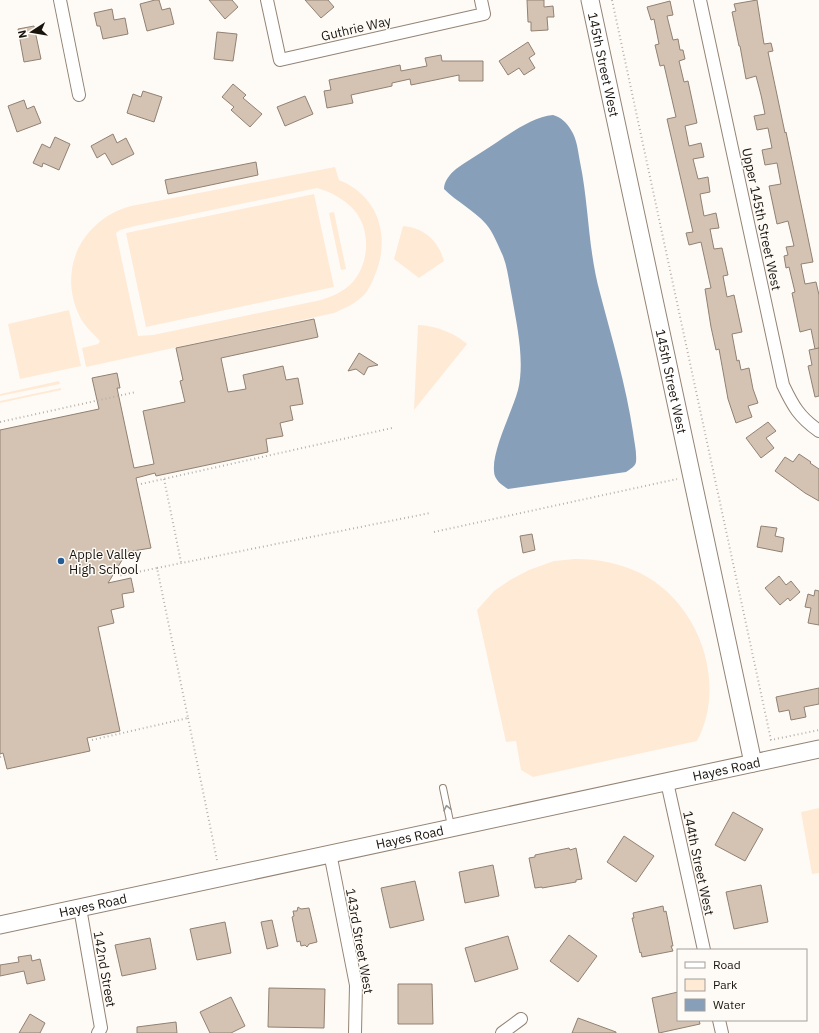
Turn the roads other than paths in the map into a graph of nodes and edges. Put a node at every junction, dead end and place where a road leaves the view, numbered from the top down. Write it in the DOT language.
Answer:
graph roads {
  1 [pos="60,0"];
  2 [pos="267,0"];
  3 [pos="481,0"];
  4 [pos="590,0"];
  5 [pos="700,0"];
  6 [pos="79,95"];
  7 [pos="819,431"];
  8 [pos="819,749"];
  9 [pos="753,763"];
  10 [pos="667,782"];
  11 [pos="443,788"];
  12 [pos="451,828"];
  13 [pos="330,853"];
  14 [pos="80,908"];
  15 [pos="0,925"];
  16 [pos="704,949"];
  17 [pos="521,1019"];
  18 [pos="719,1021"];
  19 [pos="98,1033"];
  20 [pos="355,1033"];
  21 [pos="502,1033"];
  22 [pos="722,1033"];
  1 -- 6 [label="street"];
  2 -- 3 [label="street, Guthrie Way"];
  4 -- 9 [label="street, 145th Street West"];
  5 -- 7 [label="street, Upper 145th Street West"];
  8 -- 9 [label="street, Hayes Road"];
  9 -- 10 [label="street, Hayes Road"];
  10 -- 12 [label="street, Hayes Road"];
  10 -- 16 [label="street, 144th Street West"];
  12 -- 11 [label="lane, one-way"];
  12 -- 13 [label="street, Hayes Road"];
  13 -- 14 [label="street, Hayes Road"];
  13 -- 20 [label="street, 143rd Street West"];
  14 -- 15 [label="street, Hayes Road"];
  14 -- 19 [label="street, 142nd Street"];
  17 -- 21 [label="street"];
  18 -- 22 [label="street"];
}
